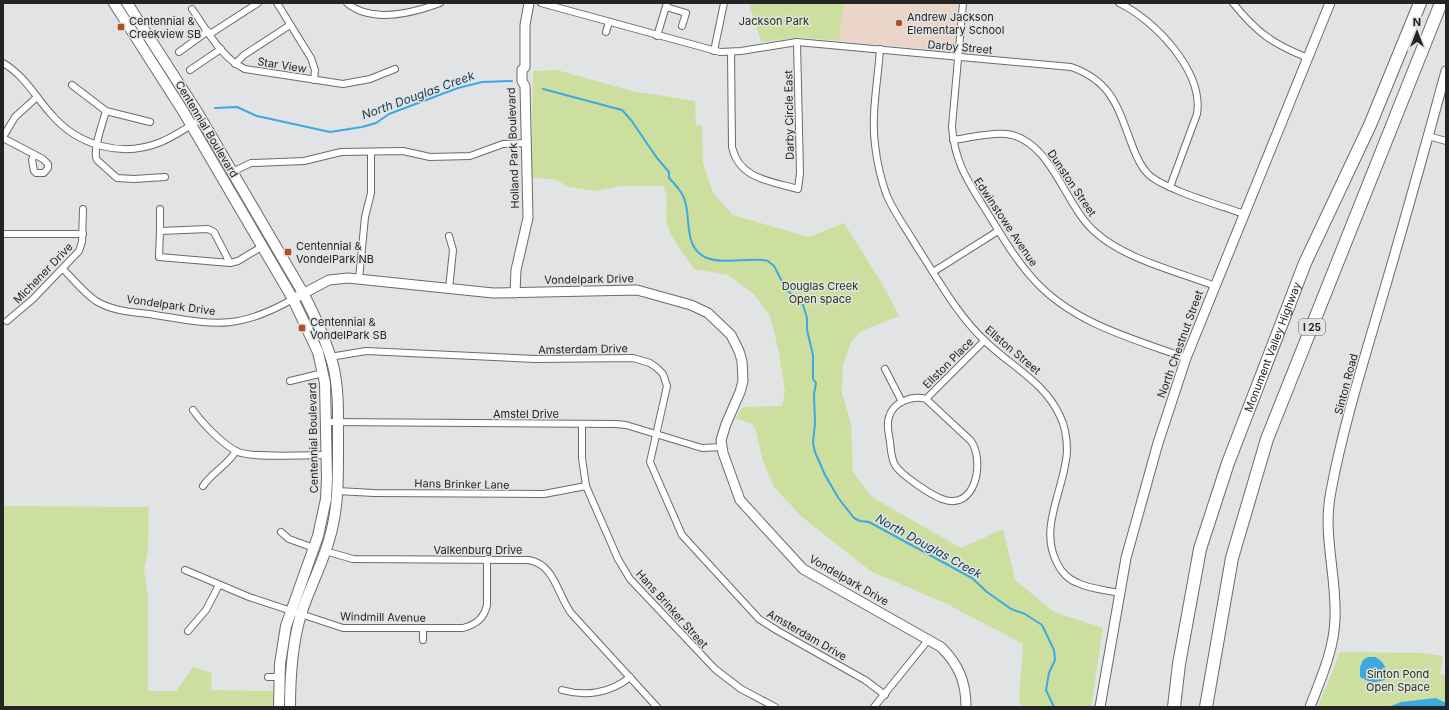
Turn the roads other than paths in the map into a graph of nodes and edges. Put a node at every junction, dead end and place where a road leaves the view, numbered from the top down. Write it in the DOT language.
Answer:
graph roads {
  1 [pos="114,3"];
  2 [pos="127,3"];
  3 [pos="258,3"];
  4 [pos="277,3"];
  5 [pos="347,3"];
  6 [pos="440,3"];
  7 [pos="529,3"];
  8 [pos="541,3"];
  9 [pos="724,3"];
  10 [pos="963,3"];
  11 [pos="1120,3"];
  12 [pos="1233,3"];
  13 [pos="1330,3"];
  14 [pos="1420,3"];
  15 [pos="1441,3"];
  16 [pos="425,5"];
  17 [pos="666,5"];
  18 [pos="192,9"];
  19 [pos="608,22"];
  20 [pos="290,25"];
  21 [pos="682,26"];
  22 [pos="209,32"];
  23 [pos="606,32"];
  24 [pos="657,36"];
  25 [pos="797,42"];
  26 [pos="221,49"];
  27 [pos="880,49"];
  28 [pos="714,51"];
  29 [pos="178,52"];
  30 [pos="731,52"];
  31 [pos="958,56"];
  32 [pos="1308,58"];
  33 [pos="3,63"];
  34 [pos="235,64"];
  35 [pos="395,69"];
  36 [pos="190,70"];
  37 [pos="1446,70"];
  38 [pos="314,80"];
  39 [pos="72,85"];
  40 [pos="37,97"];
  41 [pos="106,111"];
  42 [pos="200,117"];
  43 [pos="150,122"];
  44 [pos="191,125"];
  45 [pos="1428,136"];
  46 [pos="3,138"];
  47 [pos="953,140"];
  48 [pos="1446,141"];
  49 [pos="525,143"];
  50 [pos="97,146"];
  51 [pos="371,152"];
  52 [pos="34,155"];
  53 [pos="232,172"];
  54 [pos="165,177"];
  55 [pos="1170,187"];
  56 [pos="83,209"];
  57 [pos="160,209"];
  58 [pos="1244,214"];
  59 [pos="160,231"];
  60 [pos="998,231"];
  61 [pos="3,234"];
  62 [pos="83,234"];
  63 [pos="448,236"];
  64 [pos="263,246"];
  65 [pos="230,263"];
  66 [pos="63,269"];
  67 [pos="933,272"];
  68 [pos="359,279"];
  69 [pos="1215,286"];
  70 [pos="449,289"];
  71 [pos="303,293"];
  72 [pos="515,293"];
  73 [pos="293,299"];
  74 [pos="7,321"];
  75 [pos="984,341"];
  76 [pos="330,357"];
  77 [pos="1186,358"];
  78 [pos="885,369"];
  79 [pos="323,373"];
  80 [pos="290,381"];
  81 [pos="926,399"];
  82 [pos="902,402"];
  83 [pos="193,410"];
  84 [pos="327,422"];
  85 [pos="338,423"];
  86 [pos="582,424"];
  87 [pos="655,434"];
  88 [pos="722,447"];
  89 [pos="236,451"];
  90 [pos="326,455"];
  91 [pos="203,486"];
  92 [pos="586,486"];
  93 [pos="337,490"];
  94 [pos="281,532"];
  95 [pos="314,548"];
  96 [pos="325,551"];
  97 [pos="487,560"];
  98 [pos="185,570"];
  99 [pos="219,584"];
  100 [pos="1119,593"];
  101 [pos="290,611"];
  102 [pos="301,614"];
  103 [pos="423,628"];
  104 [pos="188,630"];
  105 [pos="929,639"];
  106 [pos="423,640"];
  107 [pos="268,677"];
  108 [pos="279,677"];
  109 [pos="630,677"];
  110 [pos="562,690"];
  111 [pos="885,695"];
  112 [pos="1174,706"];
  113 [pos="279,707"];
  114 [pos="290,707"];
  115 [pos="657,707"];
  116 [pos="775,707"];
  117 [pos="874,707"];
  118 [pos="966,707"];
  119 [pos="1100,707"];
  120 [pos="1206,707"];
  121 [pos="1310,707"];
  1 -- 44 [label="main road, Centennial Boulevard"];
  2 -- 42 [label="main road, Centennial Boulevard"];
  3 -- 22 [label="street"];
  4 -- 20 [label="street"];
  5 -- 16 [label="street"];
  6 -- 16 [label="street"];
  7 -- 49 [label="street, Holland Park Boulevard"];
  8 -- 19 [label="street, Darby Street"];
  9 -- 28 [label="street"];
  10 -- 31 [label="street, Edwinstowe Avenue"];
  11 -- 55 [label="street"];
  12 -- 32 [label="street"];
  13 -- 32 [label="street, North Chestnut Street"];
  14 -- 112 [label="highway, Monument Valley Highway / I 25"];
  15 -- 120 [label="highway, I 25"];
  17 -- 21 [label="street"];
  17 -- 24 [label="street"];
  18 -- 22 [label="street, Star View"];
  19 -- 23 [label="street"];
  19 -- 24 [label="street, Darby Street"];
  20 -- 34 [label="street"];
  20 -- 38 [label="street"];
  22 -- 26 [label="street, Star View"];
  22 -- 29 [label="street"];
  24 -- 28 [label="street, Darby Street"];
  25 -- 27 [label="street, Darby Street"];
  25 -- 30 [label="street, Darby Street"];
  25 -- 30 [label="street, Darby Circle East"];
  26 -- 34 [label="street, Star View"];
  26 -- 36 [label="street"];
  27 -- 31 [label="street, Darby Street"];
  27 -- 67 [label="street, Ellston Street"];
  28 -- 30 [label="street, Darby Street"];
  31 -- 47 [label="street, Edwinstowe Avenue"];
  31 -- 55 [label="street, Darby Street"];
  32 -- 58 [label="street, North Chestnut Street"];
  33 -- 40 [label="street"];
  34 -- 38 [label="street, Star View"];
  35 -- 38 [label="street, Star View"];
  37 -- 45 [label="street, Sinton Road"];
  39 -- 41 [label="street"];
  40 -- 46 [label="street"];
  40 -- 50 [label="street"];
  41 -- 43 [label="street"];
  41 -- 50 [label="street"];
  42 -- 44 [label="street"];
  42 -- 53 [label="main road, Centennial Boulevard"];
  44 -- 50 [label="street"];
  44 -- 64 [label="main road, Centennial Boulevard"];
  45 -- 48 [label="street"];
  45 -- 121 [label="street, Sinton Road"];
  46 -- 52 [label="street"];
  47 -- 60 [label="street, Edwinstowe Avenue"];
  47 -- 69 [label="street, Dunston Street"];
  49 -- 51 [label="street"];
  49 -- 72 [label="street, Holland Park Boulevard"];
  50 -- 54 [label="street"];
  51 -- 53 [label="street"];
  51 -- 68 [label="street"];
  53 -- 71 [label="main road, Centennial Boulevard"];
  55 -- 58 [label="street, Darby Street"];
  56 -- 62 [label="street, Michener Drive"];
  57 -- 59 [label="street"];
  58 -- 69 [label="street, North Chestnut Street"];
  59 -- 65 [label="street"];
  59 -- 65 [label="street"];
  60 -- 67 [label="street"];
  60 -- 77 [label="street, Edwinstowe Avenue"];
  61 -- 62 [label="street"];
  62 -- 66 [label="street, Michener Drive"];
  63 -- 70 [label="street"];
  64 -- 65 [label="street"];
  64 -- 73 [label="main road, Centennial Boulevard"];
  66 -- 73 [label="street, Vondelpark Drive"];
  66 -- 74 [label="street, Michener Drive"];
  67 -- 75 [label="street, Ellston Street"];
  68 -- 70 [label="street, Vondelpark Drive"];
  68 -- 71 [label="street, Vondelpark Drive"];
  69 -- 77 [label="street, North Chestnut Street"];
  70 -- 72 [label="street, Vondelpark Drive"];
  71 -- 73 [label="street, Vondelpark Drive"];
  71 -- 76 [label="main road, Centennial Boulevard"];
  72 -- 88 [label="street, Vondelpark Drive"];
  73 -- 79 [label="main road, Centennial Boulevard"];
  75 -- 81 [label="street, Ellston Place"];
  75 -- 100 [label="street, Ellston Street"];
  76 -- 85 [label="main road, Centennial Boulevard"];
  76 -- 87 [label="street, Amsterdam Drive"];
  77 -- 100 [label="street, North Chestnut Street"];
  78 -- 82 [label="street"];
  79 -- 80 [label="street"];
  79 -- 84 [label="main road, Centennial Boulevard"];
  81 -- 82 [label="street, Ellston Place"];
  81 -- 82 [label="street, Ellston Place"];
  83 -- 89 [label="street"];
  84 -- 85 [label="street, Amstel Drive"];
  84 -- 90 [label="main road, Centennial Boulevard"];
  85 -- 86 [label="street, Amstel Drive"];
  85 -- 93 [label="main road, Centennial Boulevard"];
  86 -- 87 [label="street, Amstel Drive"];
  86 -- 92 [label="street, Hans Brinker Street"];
  87 -- 88 [label="street, Amstel Drive"];
  87 -- 111 [label="street, Amsterdam Drive"];
  88 -- 105 [label="street, Vondelpark Drive"];
  89 -- 90 [label="street"];
  89 -- 91 [label="street"];
  90 -- 95 [label="main road, Centennial Boulevard"];
  92 -- 93 [label="street, Hans Brinker Lane"];
  92 -- 116 [label="street, Hans Brinker Street"];
  93 -- 96 [label="main road, Centennial Boulevard"];
  94 -- 95 [label="street"];
  95 -- 101 [label="main road, Centennial Boulevard"];
  96 -- 97 [label="street, Valkenburg Drive"];
  96 -- 102 [label="main road, Centennial Boulevard"];
  97 -- 103 [label="street, Windmill Avenue"];
  97 -- 109 [label="street, Valkenburg Drive"];
  98 -- 99 [label="street, Windmill Avenue"];
  99 -- 101 [label="street, Windmill Avenue"];
  99 -- 104 [label="street"];
  100 -- 119 [label="street, North Chestnut Street"];
  101 -- 102 [label="street, Windmill Avenue"];
  101 -- 108 [label="main road, Centennial Boulevard"];
  102 -- 103 [label="street, Windmill Avenue"];
  102 -- 114 [label="main road, Centennial Boulevard"];
  103 -- 106 [label="street"];
  105 -- 111 [label="street"];
  105 -- 118 [label="street, Vondelpark Drive"];
  107 -- 108 [label="street"];
  108 -- 113 [label="main road, Centennial Boulevard"];
  109 -- 110 [label="street"];
  109 -- 115 [label="street, Valkenburg Drive"];
  111 -- 117 [label="street"];
}
